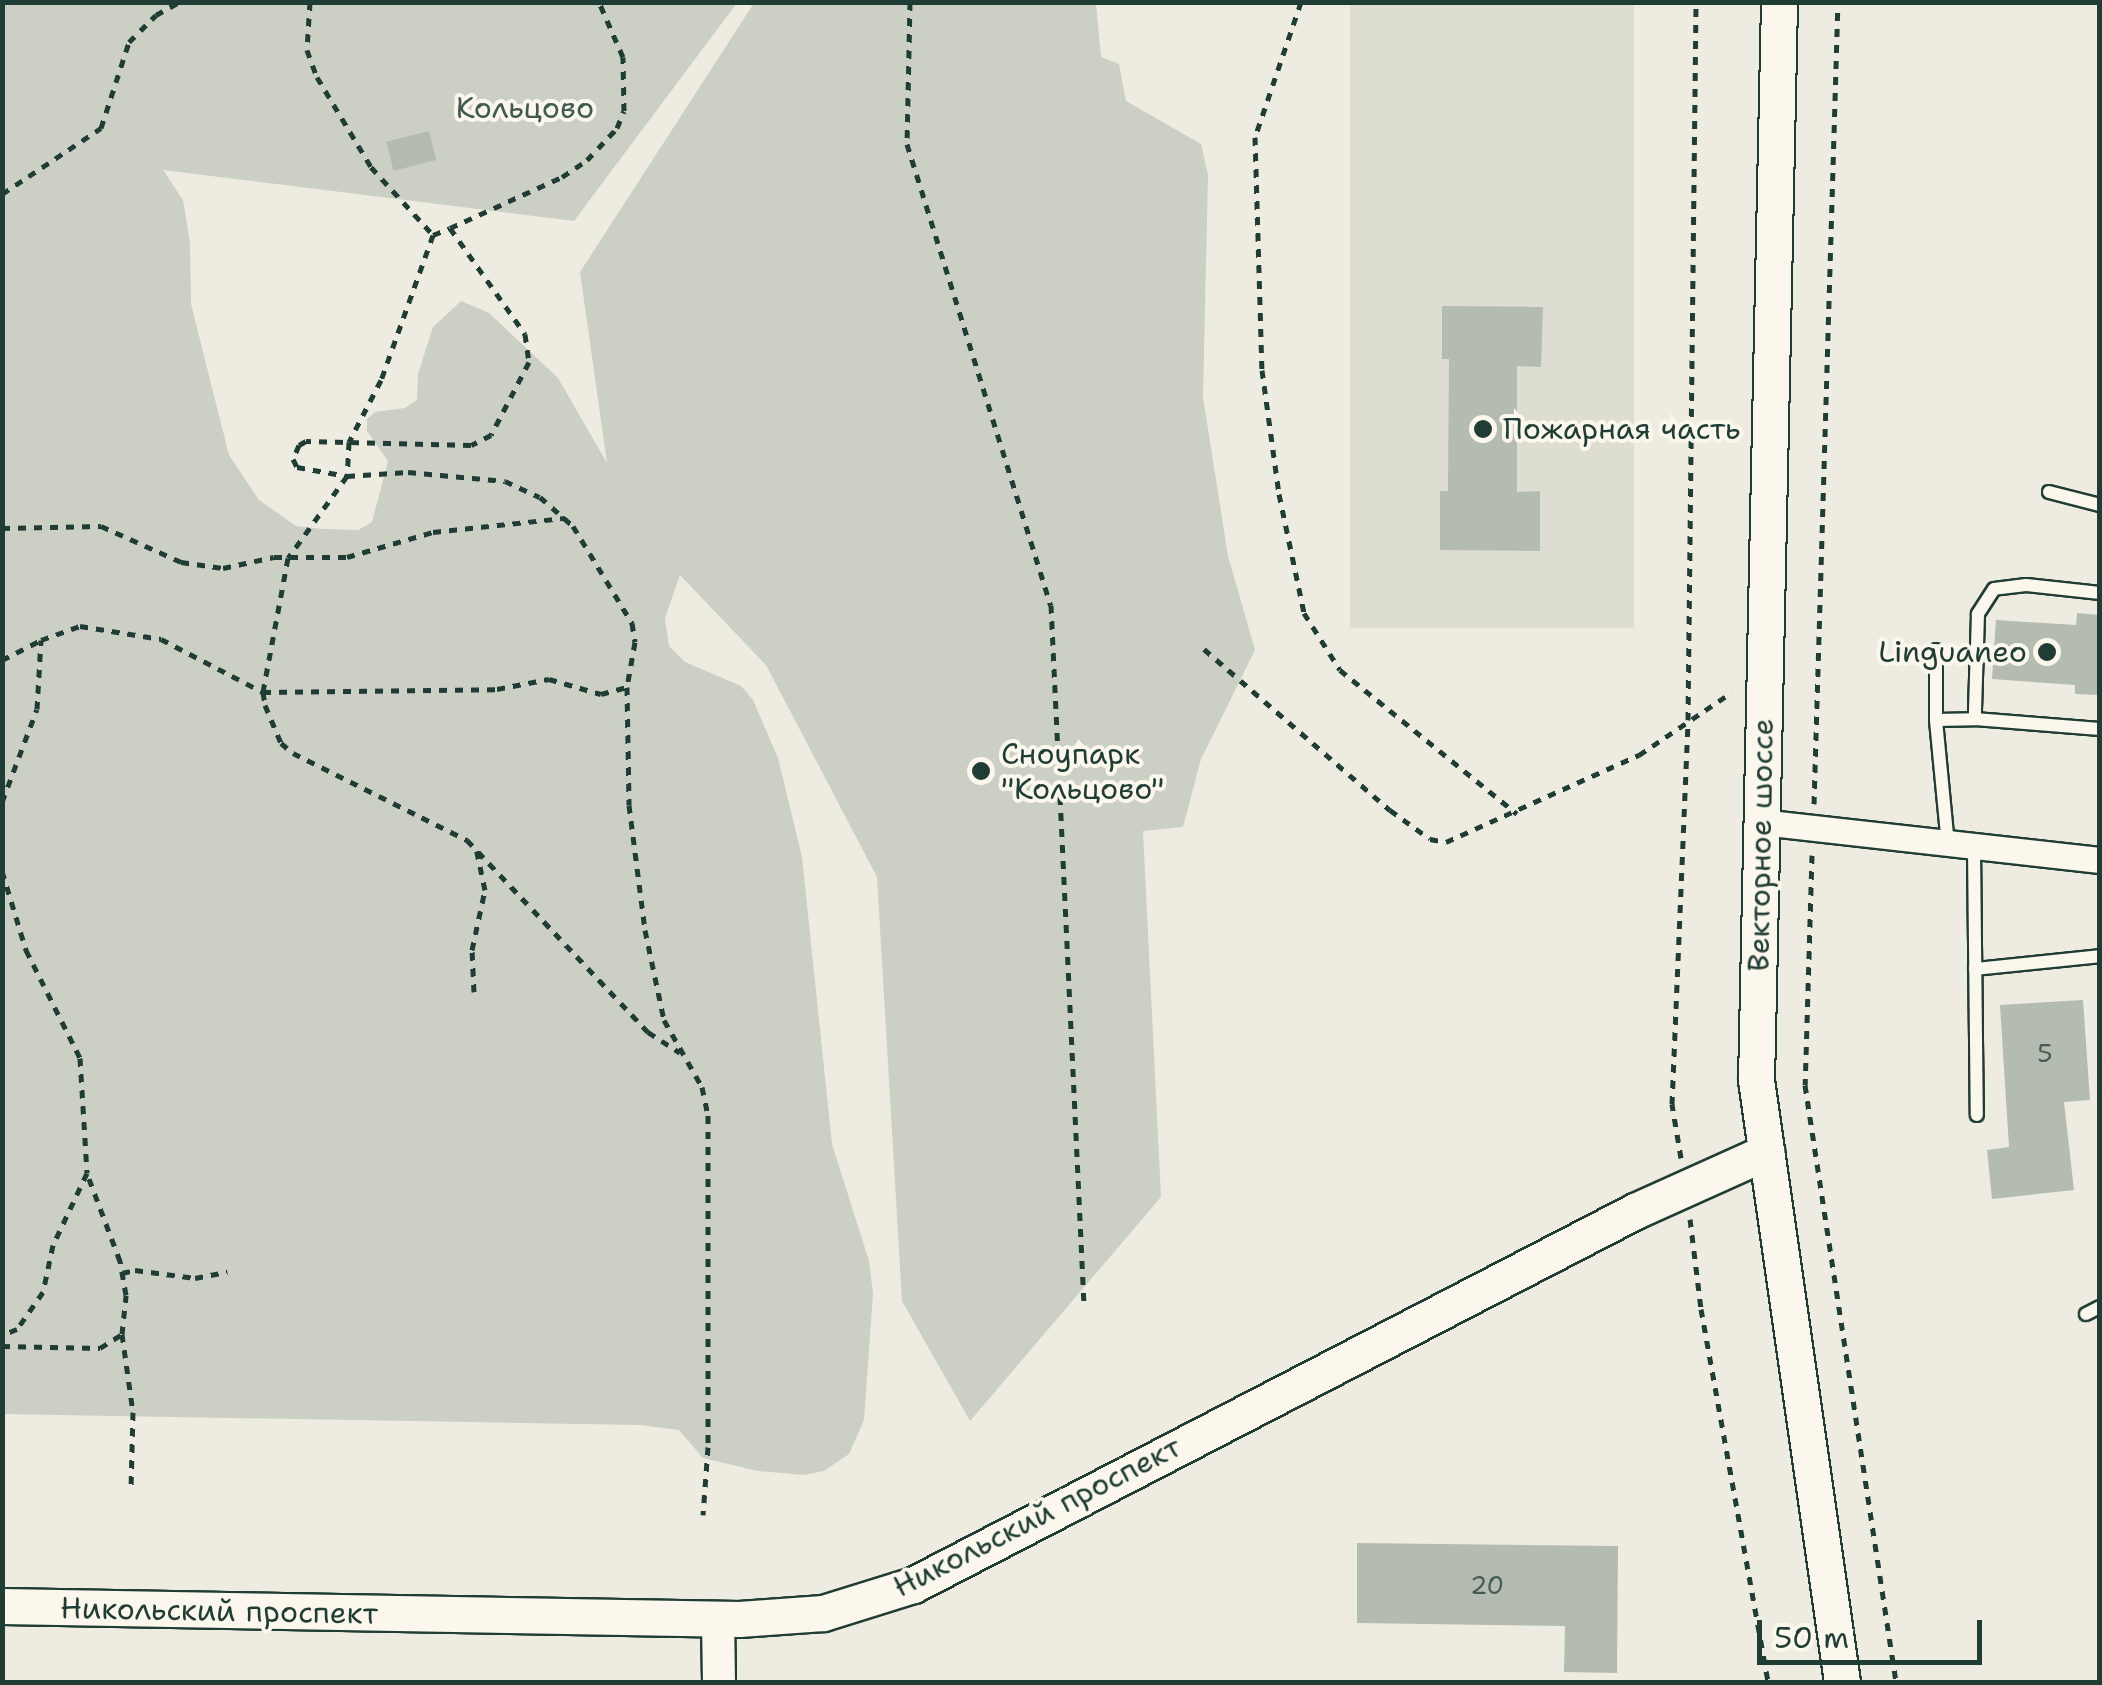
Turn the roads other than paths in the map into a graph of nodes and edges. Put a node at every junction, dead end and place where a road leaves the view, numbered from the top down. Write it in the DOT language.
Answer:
graph roads {
  1 [pos="1779,2"];
  2 [pos="2049,492"];
  3 [pos="2100,505"];
  4 [pos="2100,593"];
  5 [pos="1936,650"];
  6 [pos="1936,720"];
  7 [pos="1975,720"];
  8 [pos="2100,730"];
  9 [pos="1761,822"];
  10 [pos="1948,845"];
  11 [pos="1974,848"];
  12 [pos="2100,860"];
  13 [pos="2100,956"];
  14 [pos="1974,969"];
  15 [pos="1977,1115"];
  16 [pos="1766,1152"];
  17 [pos="2100,1307"];
  18 [pos="2086,1314"];
  19 [pos="2,1606"];
  20 [pos="718,1618"];
  21 [pos="720,1682"];
  22 [pos="1842,1682"];
  1 -- 9 [label="main road, Векторное шоссе"];
  2 -- 3 [label="lane"];
  4 -- 7 [label="lane"];
  5 -- 6 [label="lane"];
  6 -- 7 [label="lane"];
  6 -- 10 [label="lane"];
  7 -- 8 [label="lane"];
  9 -- 10 [label="street"];
  9 -- 16 [label="main road, Векторное шоссе"];
  10 -- 11 [label="street"];
  11 -- 12 [label="street"];
  11 -- 14 [label="lane"];
  13 -- 14 [label="lane"];
  14 -- 15 [label="lane"];
  16 -- 20 [label="main road, Никольский проспект"];
  16 -- 22 [label="main road, Векторное шоссе"];
  17 -- 18 [label="lane"];
  19 -- 20 [label="main road, Никольский проспект"];
  20 -- 21 [label="street"];
}
